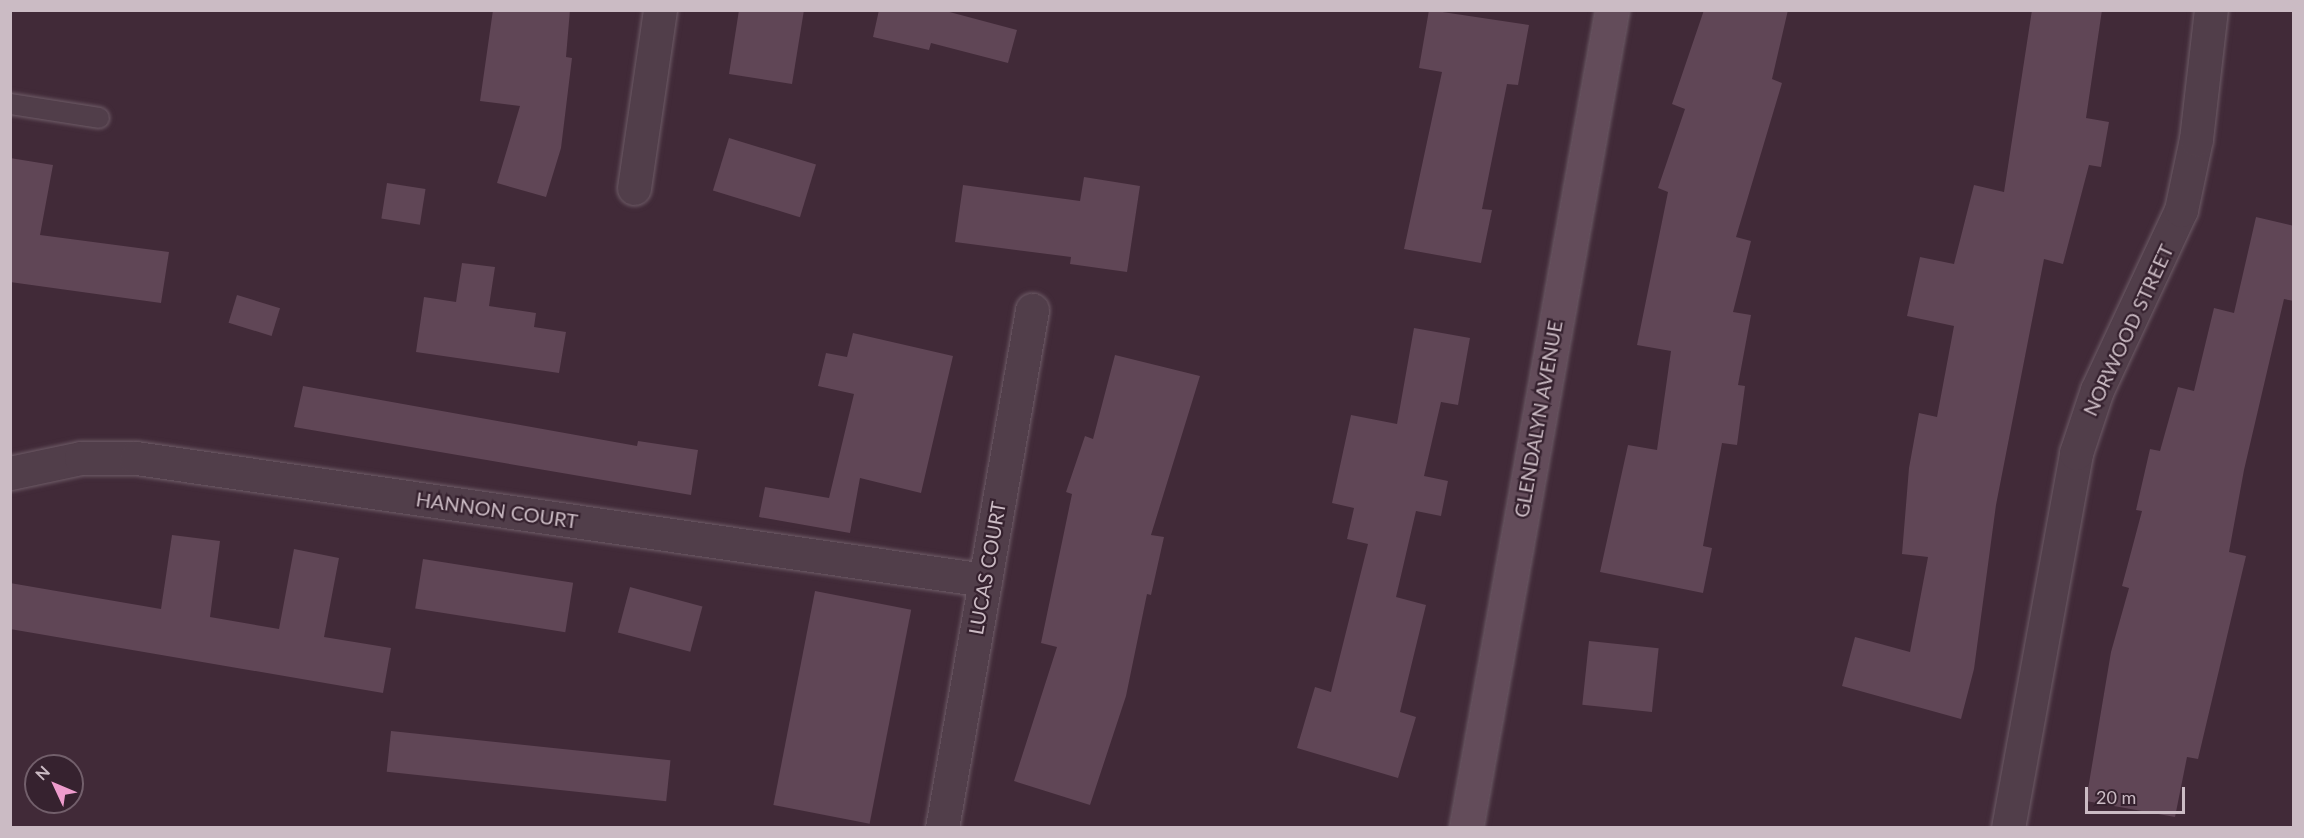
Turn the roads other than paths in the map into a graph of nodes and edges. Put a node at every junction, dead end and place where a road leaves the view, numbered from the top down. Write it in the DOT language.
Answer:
graph roads {
  1 [pos="660,10"];
  2 [pos="1612,10"];
  3 [pos="2211,10"];
  4 [pos="10,104"];
  5 [pos="99,118"];
  6 [pos="634,188"];
  7 [pos="1032,310"];
  8 [pos="10,473"];
  9 [pos="985,580"];
  10 [pos="942,828"];
  11 [pos="1466,828"];
  12 [pos="2008,828"];
  1 -- 6 [label="street"];
  2 -- 11 [label="street, GLENDALYN AVENUE"];
  3 -- 12 [label="street, NORWOOD STREET"];
  4 -- 5 [label="lane"];
  7 -- 9 [label="street, LUCAS COURT"];
  8 -- 9 [label="street, HANNON COURT"];
  9 -- 10 [label="street, LUCAS COURT"];
}
